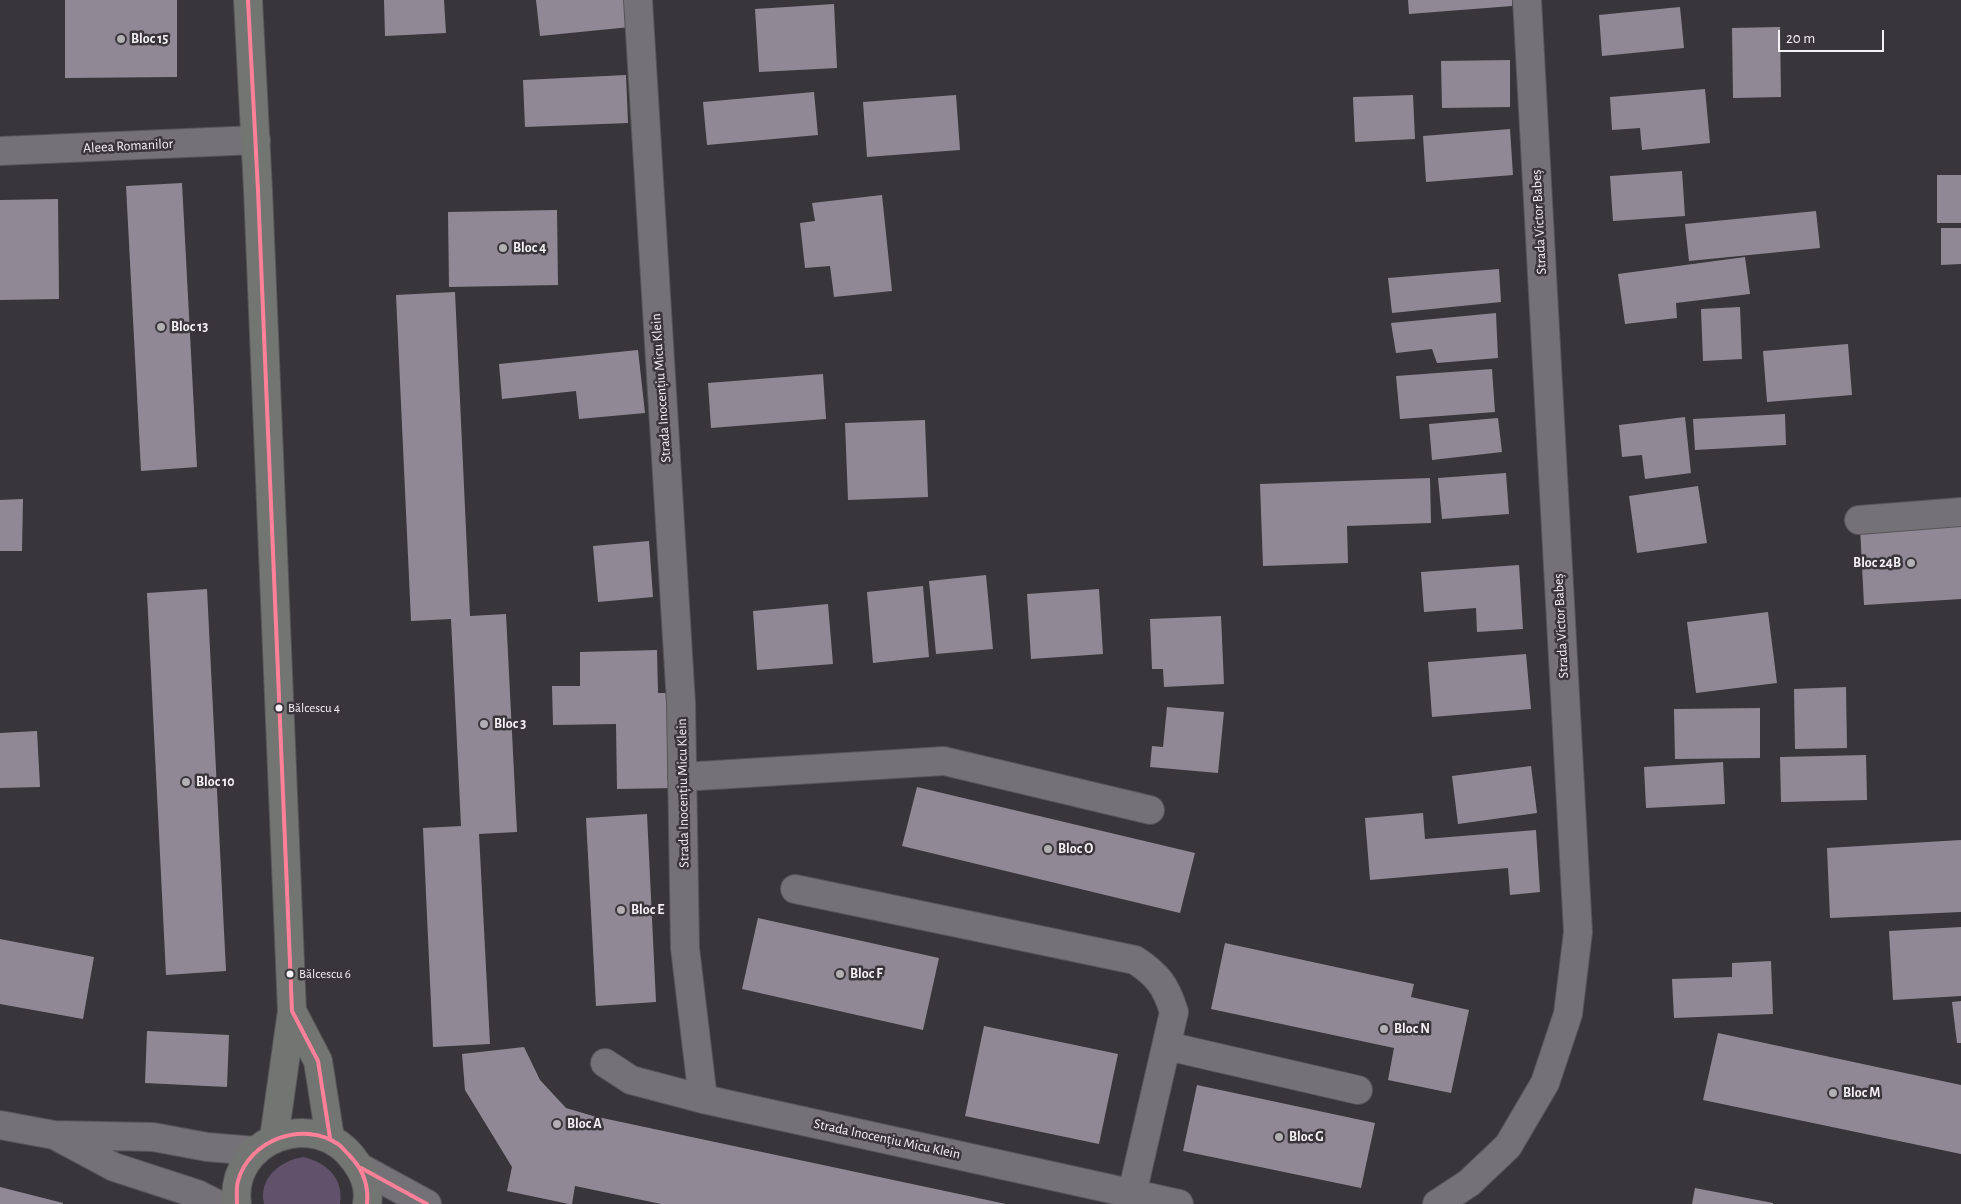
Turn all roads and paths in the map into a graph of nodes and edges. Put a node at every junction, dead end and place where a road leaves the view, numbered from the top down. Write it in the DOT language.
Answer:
graph roads {
  1 [pos="248,0"];
  2 [pos="638,0"];
  3 [pos="1527,0"];
  4 [pos="256,140"];
  5 [pos="0,151"];
  6 [pos="1961,512"];
  7 [pos="1859,520"];
  8 [pos="682,777"];
  9 [pos="1150,810"];
  10 [pos="795,889"];
  11 [pos="292,1011"];
  12 [pos="1167,1046"];
  13 [pos="605,1063"];
  14 [pos="1358,1090"];
  15 [pos="703,1099"];
  16 [pos="0,1125"];
  17 [pos="54,1135"];
  18 [pos="330,1138"];
  19 [pos="265,1144"];
  20 [pos="361,1168"];
  21 [pos="1132,1194"];
  22 [pos="217,1204"];
  23 [pos="237,1204"];
  24 [pos="367,1204"];
  25 [pos="427,1204"];
  26 [pos="1178,1204"];
  27 [pos="1437,1204"];
  1 -- 4 [label="main road"];
  2 -- 8 [label="street, Strada Inocențiu Micu Klein"];
  3 -- 27 [label="street, Strada Victor Babeș"];
  4 -- 5 [label="street, Aleea Romanilor"];
  4 -- 11 [label="main road"];
  6 -- 7 [label="street"];
  8 -- 9 [label="street"];
  8 -- 15 [label="street, Strada Inocențiu Micu Klein"];
  10 -- 12 [label="street"];
  11 -- 18 [label="main road"];
  11 -- 19 [label="main road"];
  12 -- 14 [label="street"];
  12 -- 21 [label="street"];
  13 -- 15 [label="street"];
  15 -- 21 [label="street, Strada Inocențiu Micu Klein"];
  16 -- 17 [label="street"];
  17 -- 19 [label="street"];
  17 -- 22 [label="street"];
  18 -- 19 [label="main road"];
  18 -- 20 [label="main road"];
  19 -- 23 [label="main road"];
  20 -- 24 [label="main road"];
  20 -- 25 [label="street"];
  21 -- 26 [label="street, Strada Inocențiu Micu Klein"];
}
